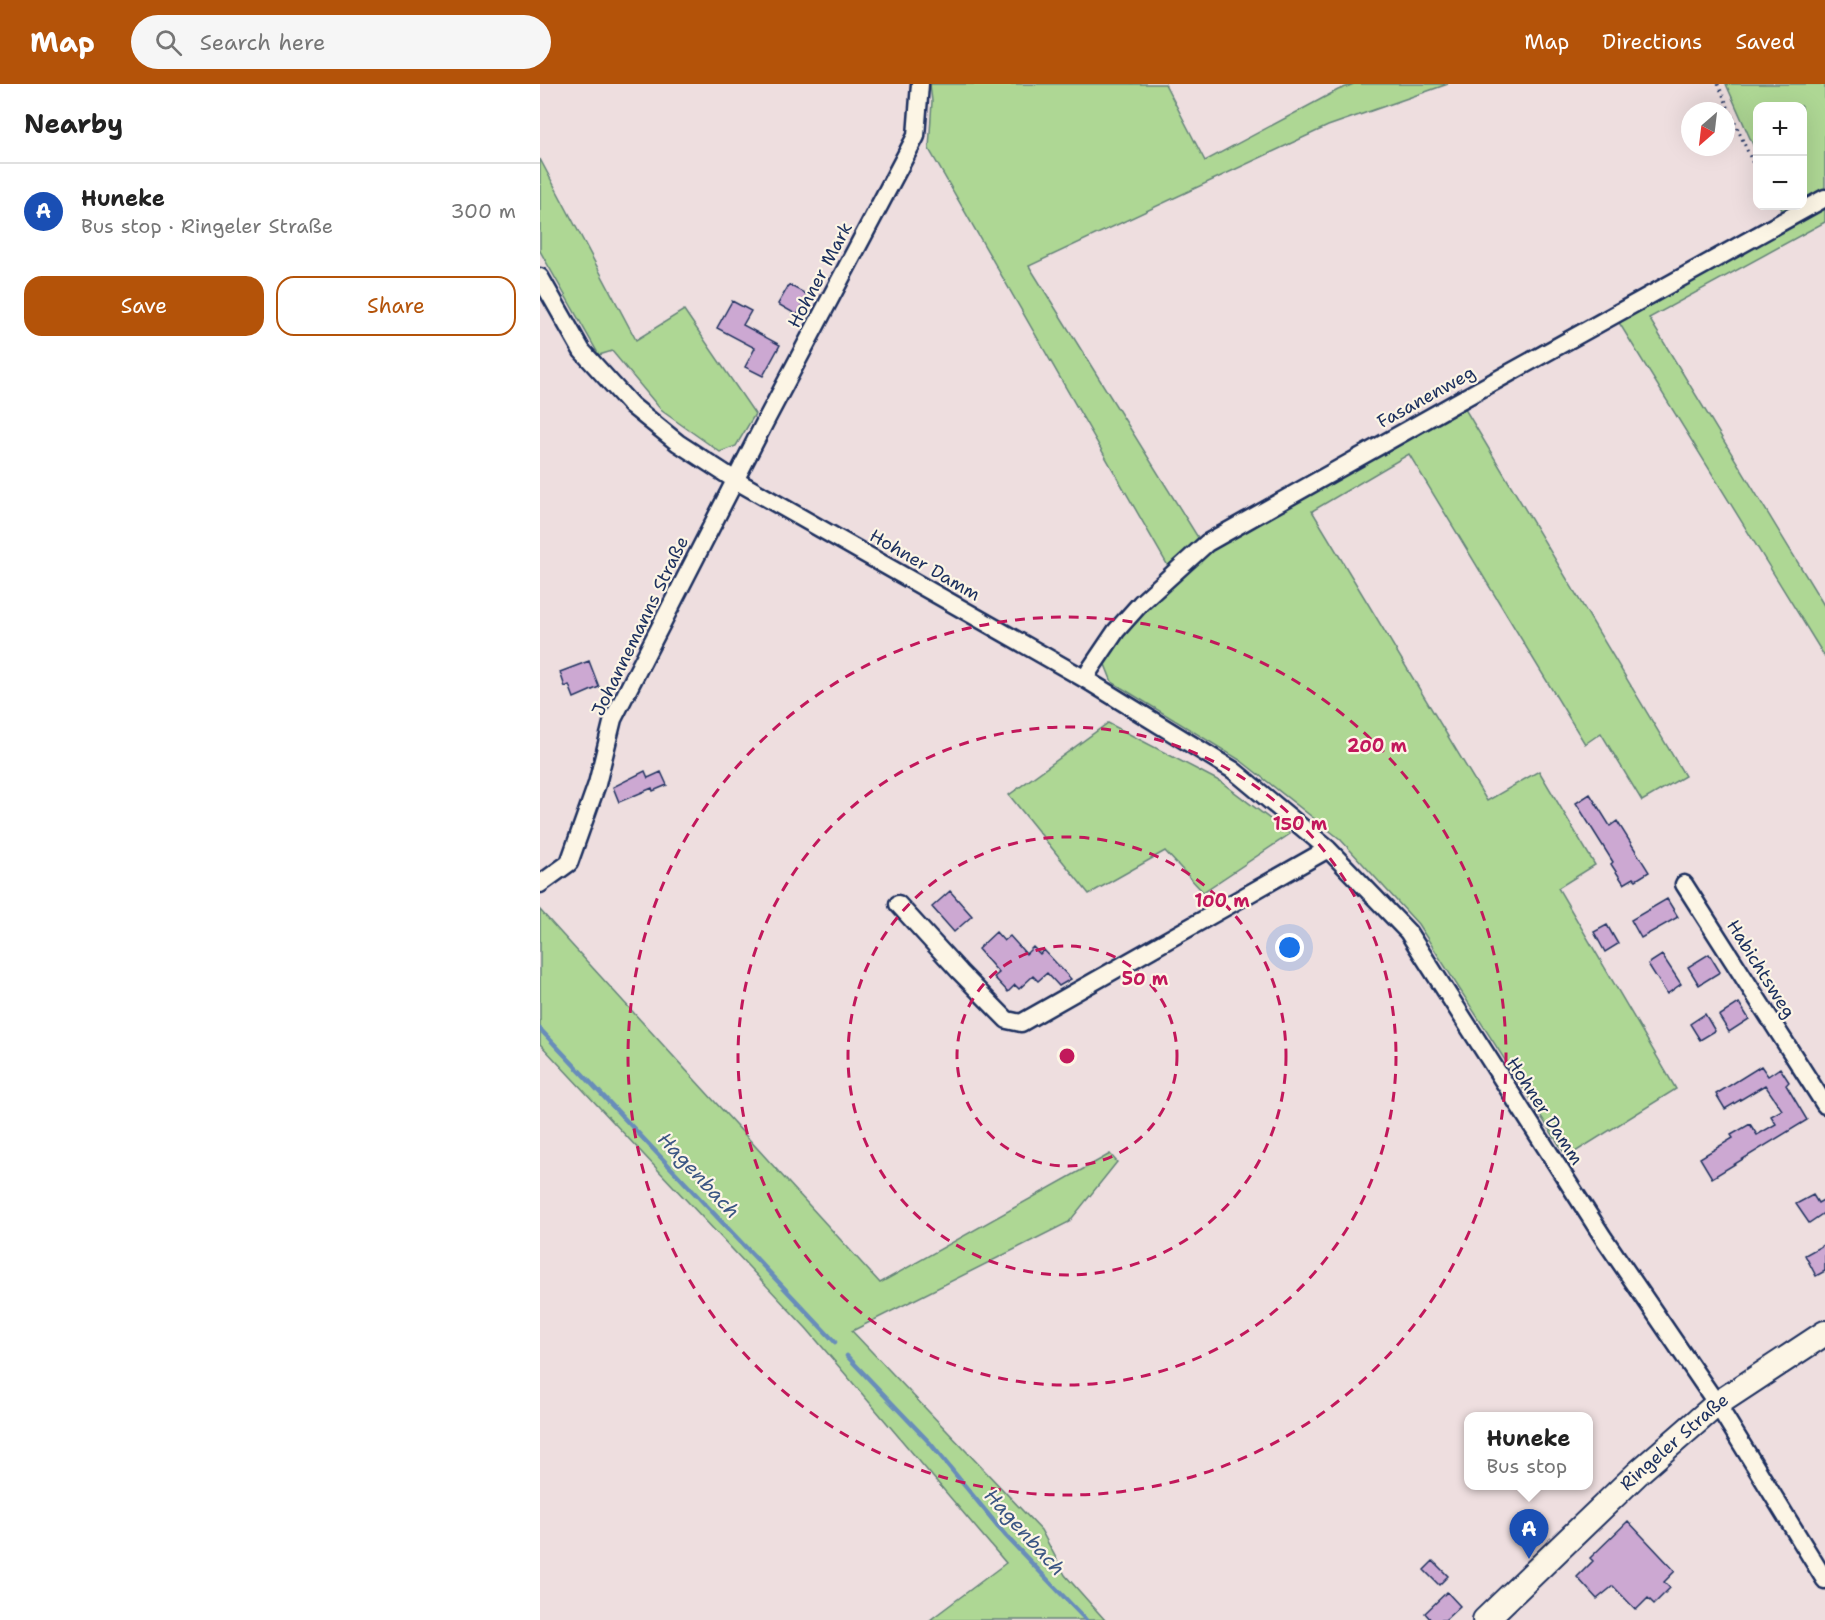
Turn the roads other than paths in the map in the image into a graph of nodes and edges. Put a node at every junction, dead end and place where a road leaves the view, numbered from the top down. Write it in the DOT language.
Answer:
graph roads {
  1 [pos="920,84"];
  2 [pos="1825,198"];
  3 [pos="540,277"];
  4 [pos="735,480"];
  5 [pos="1085,680"];
  6 [pos="1328,849"];
  7 [pos="540,884"];
  8 [pos="1684,884"];
  9 [pos="898,904"];
  10 [pos="1825,1105"];
  11 [pos="1825,1333"];
  12 [pos="1717,1404"];
  13 [pos="1825,1580"];
  14 [pos="1485,1620"];
  1 -- 4 [label="street, Hohner Mark"];
  2 -- 5 [label="street, Fasanenweg"];
  3 -- 4 [label="street, Hohner Damm"];
  4 -- 5 [label="street, Hohner Damm"];
  4 -- 7 [label="street, Johannemanns Straße"];
  5 -- 6 [label="street, Hohner Damm"];
  6 -- 9 [label="street"];
  6 -- 12 [label="street, Hohner Damm"];
  8 -- 10 [label="street, Habichtsweg"];
  11 -- 12 [label="street, Ringeler Straße"];
  12 -- 13 [label="street, Hohner Damm"];
  12 -- 14 [label="street, Ringeler Straße"];
}
